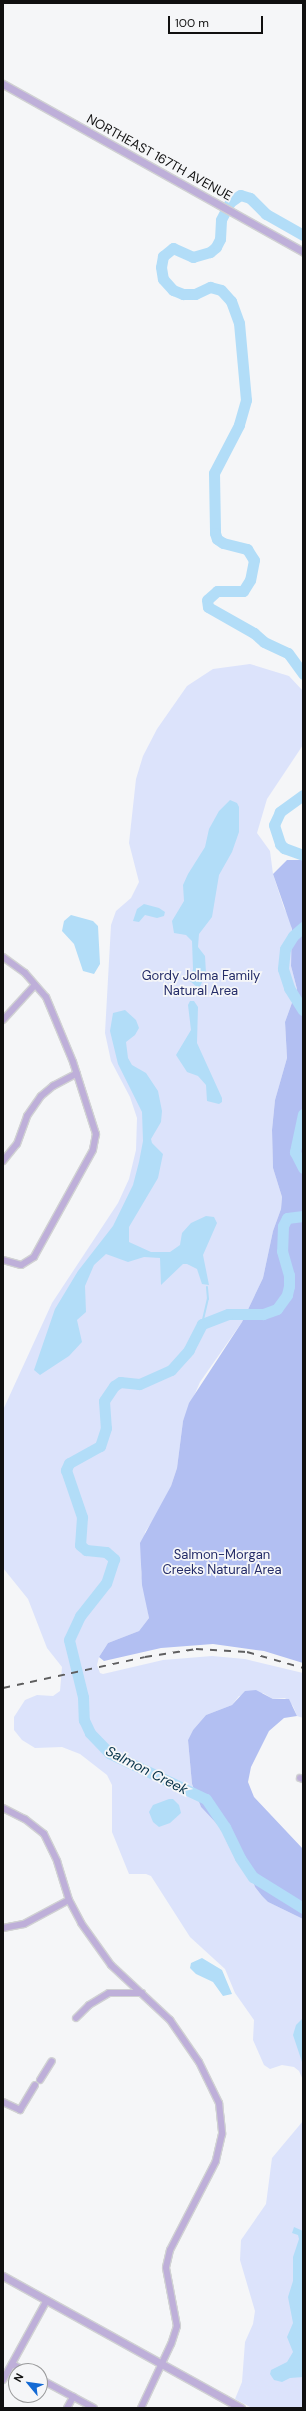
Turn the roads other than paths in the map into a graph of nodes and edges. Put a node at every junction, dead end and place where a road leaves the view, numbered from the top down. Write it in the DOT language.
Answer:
graph roads {
  1 [pos="3,84"];
  2 [pos="303,252"];
  3 [pos="3,957"];
  4 [pos="35,985"];
  5 [pos="3,1020"];
  6 [pos="77,1073"];
  7 [pos="3,1161"];
  8 [pos="3,1260"];
  9 [pos="3,1808"];
  10 [pos="69,1900"];
  11 [pos="3,1928"];
  12 [pos="142,1993"];
  13 [pos="76,2018"];
  14 [pos="52,2061"];
  15 [pos="40,2080"];
  16 [pos="34,2085"];
  17 [pos="3,2102"];
  18 [pos="3,2276"];
  19 [pos="47,2300"];
  20 [pos="13,2363"];
  21 [pos="161,2364"];
  22 [pos="8,2371"];
  23 [pos="3,2380"];
  24 [pos="48,2383"];
  25 [pos="73,2397"];
  26 [pos="67,2408"];
  27 [pos="94,2408"];
  28 [pos="141,2408"];
  29 [pos="241,2408"];
  1 -- 2 [label="street, NORTHEAST 167TH AVENUE"];
  3 -- 4 [label="street"];
  4 -- 5 [label="street"];
  4 -- 6 [label="street"];
  6 -- 7 [label="street"];
  6 -- 8 [label="street"];
  9 -- 10 [label="street"];
  10 -- 11 [label="street"];
  10 -- 12 [label="street"];
  12 -- 13 [label="street"];
  12 -- 21 [label="street"];
  14 -- 15 [label="street"];
  16 -- 17 [label="street"];
  18 -- 19 [label="street"];
  19 -- 20 [label="street"];
  19 -- 21 [label="street"];
  21 -- 28 [label="street"];
  21 -- 29 [label="street"];
  22 -- 23 [label="street"];
  24 -- 25 [label="street"];
  25 -- 26 [label="street"];
  25 -- 27 [label="street"];
}
